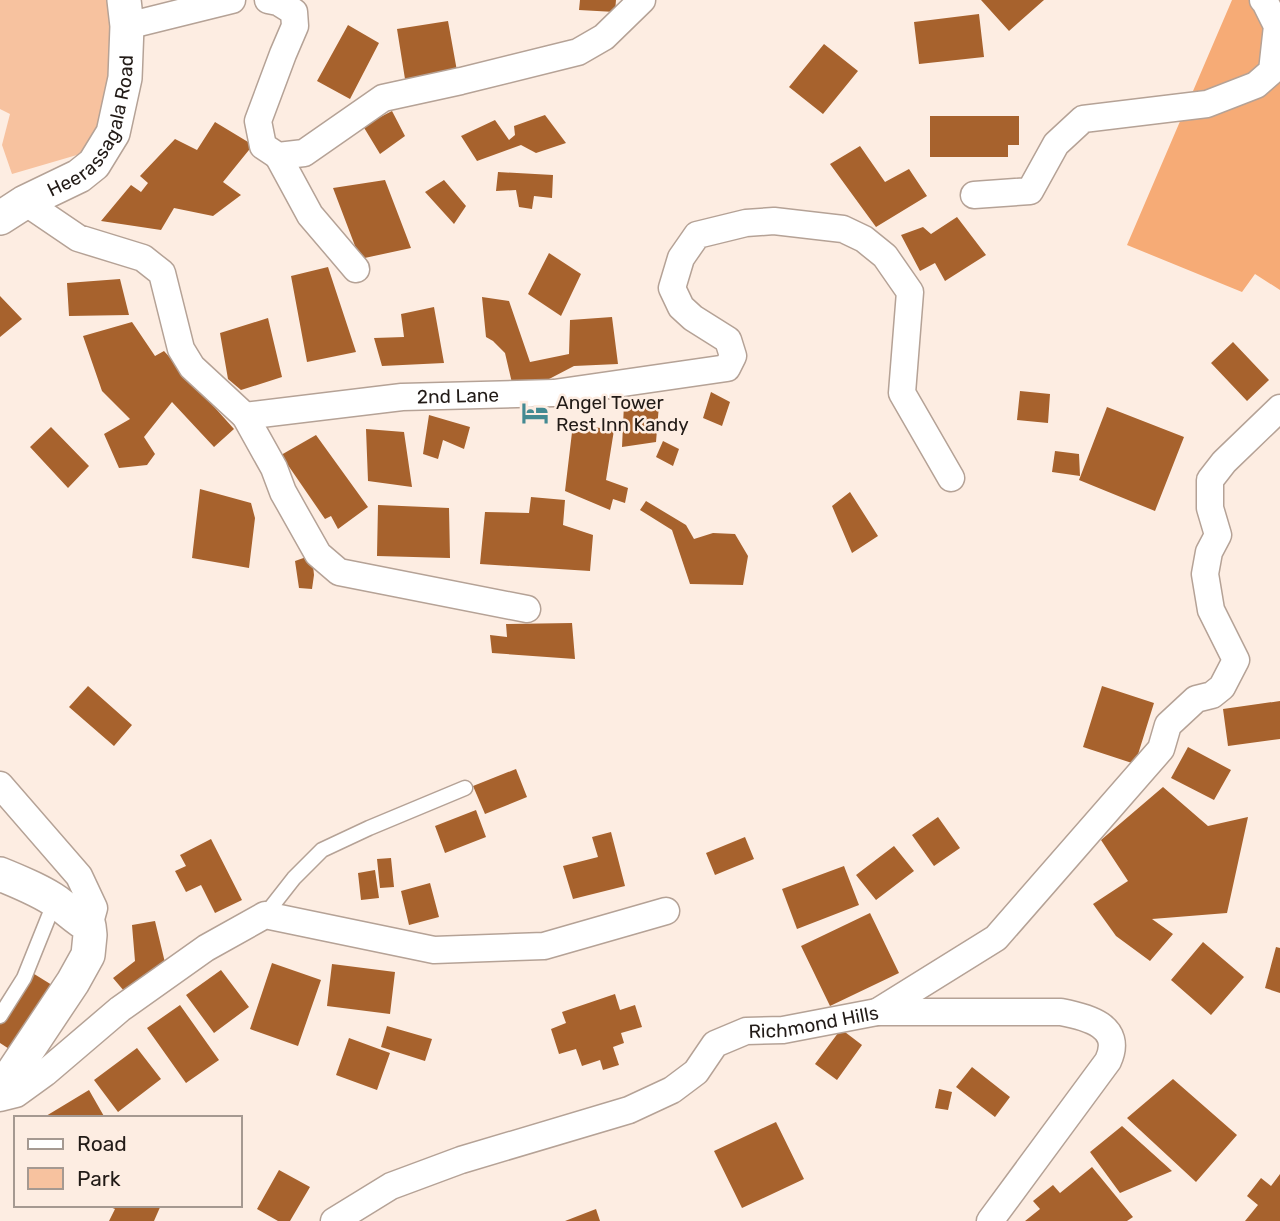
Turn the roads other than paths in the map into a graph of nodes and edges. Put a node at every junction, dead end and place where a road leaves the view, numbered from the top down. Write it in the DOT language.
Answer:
graph roads {
  1 [pos="232,0"];
  2 [pos="268,0"];
  3 [pos="642,0"];
  4 [pos="1263,0"];
  5 [pos="125,13"];
  6 [pos="278,156"];
  7 [pos="974,195"];
  8 [pos="12,210"];
  9 [pos="356,269"];
  10 [pos="1280,408"];
  11 [pos="245,416"];
  12 [pos="951,478"];
  13 [pos="527,609"];
  14 [pos="0,785"];
  15 [pos="465,788"];
  16 [pos="0,874"];
  17 [pos="55,901"];
  18 [pos="666,911"];
  19 [pos="265,915"];
  20 [pos="89,926"];
  21 [pos="877,1012"];
  22 [pos="0,1017"];
  23 [pos="0,1085"];
  24 [pos="0,1098"];
  25 [pos="334,1221"];
  26 [pos="990,1221"];
  1 -- 5 [label="street"];
  2 -- 6 [label="street"];
  3 -- 6 [label="street"];
  4 -- 7 [label="street"];
  5 -- 8 [label="street, Heerassagala Road"];
  6 -- 9 [label="street"];
  8 -- 11 [label="street"];
  10 -- 21 [label="street"];
  11 -- 12 [label="street, 2nd Lane"];
  11 -- 13 [label="street"];
  14 -- 20 [label="street"];
  15 -- 19 [label="lane"];
  16 -- 17 [label="street"];
  17 -- 20 [label="street"];
  17 -- 22 [label="lane"];
  18 -- 19 [label="street"];
  19 -- 24 [label="street"];
  20 -- 23 [label="street"];
  21 -- 25 [label="street, Richmond Hills"];
  21 -- 26 [label="street, Richmond Hills"];
}
